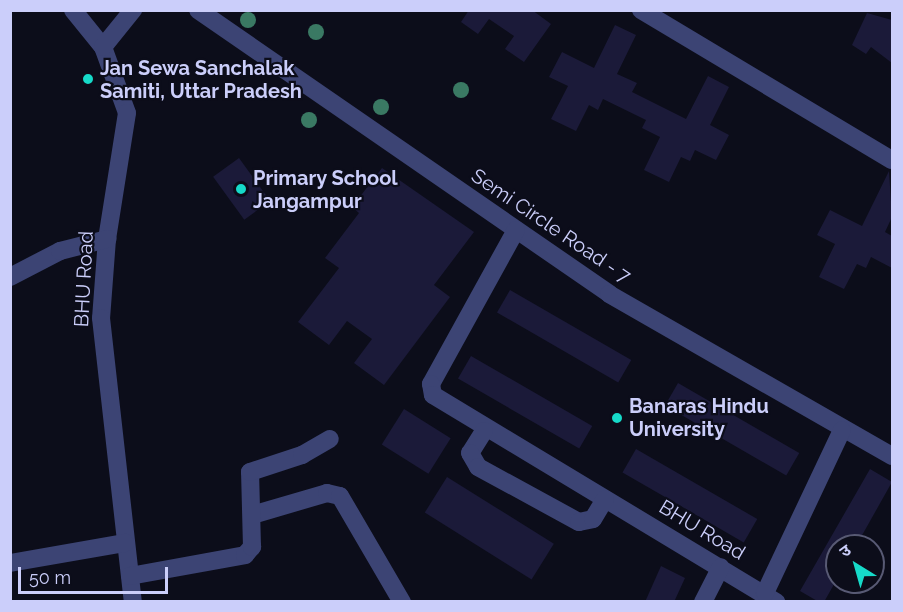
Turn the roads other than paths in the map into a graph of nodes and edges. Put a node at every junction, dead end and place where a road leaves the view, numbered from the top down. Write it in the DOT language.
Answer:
graph roads {
  1 [pos="73,10"];
  2 [pos="132,10"];
  3 [pos="198,10"];
  4 [pos="641,10"];
  5 [pos="104,47"];
  6 [pos="892,160"];
  7 [pos="516,230"];
  8 [pos="107,239"];
  9 [pos="10,277"];
  10 [pos="842,430"];
  11 [pos="484,431"];
  12 [pos="330,439"];
  13 [pos="892,456"];
  14 [pos="605,499"];
  15 [pos="252,515"];
  16 [pos="125,543"];
  17 [pos="10,563"];
  18 [pos="721,567"];
  19 [pos="130,576"];
  20 [pos="770,597"];
  21 [pos="133,602"];
  22 [pos="402,602"];
  23 [pos="703,602"];
  1 -- 5 [label="street, BHU Road"];
  2 -- 5 [label="street"];
  3 -- 7 [label="street, Semi Circle Road - 7"];
  4 -- 6 [label="street"];
  5 -- 8 [label="street, BHU Road"];
  7 -- 10 [label="street, Semi Circle Road - 7"];
  7 -- 11 [label="street, BHU Road"];
  8 -- 9 [label="street"];
  8 -- 16 [label="street, BHU Road"];
  10 -- 13 [label="street, Semi Circle Road - 7"];
  10 -- 20 [label="street"];
  11 -- 14 [label="street, BHU Road"];
  11 -- 14 [label="street"];
  12 -- 15 [label="street"];
  14 -- 18 [label="street, BHU Road"];
  15 -- 19 [label="street"];
  15 -- 22 [label="street"];
  16 -- 17 [label="street"];
  16 -- 19 [label="street, BHU Road"];
  18 -- 20 [label="street, BHU Road"];
  18 -- 23 [label="street"];
  19 -- 21 [label="street, BHU Road"];
}
